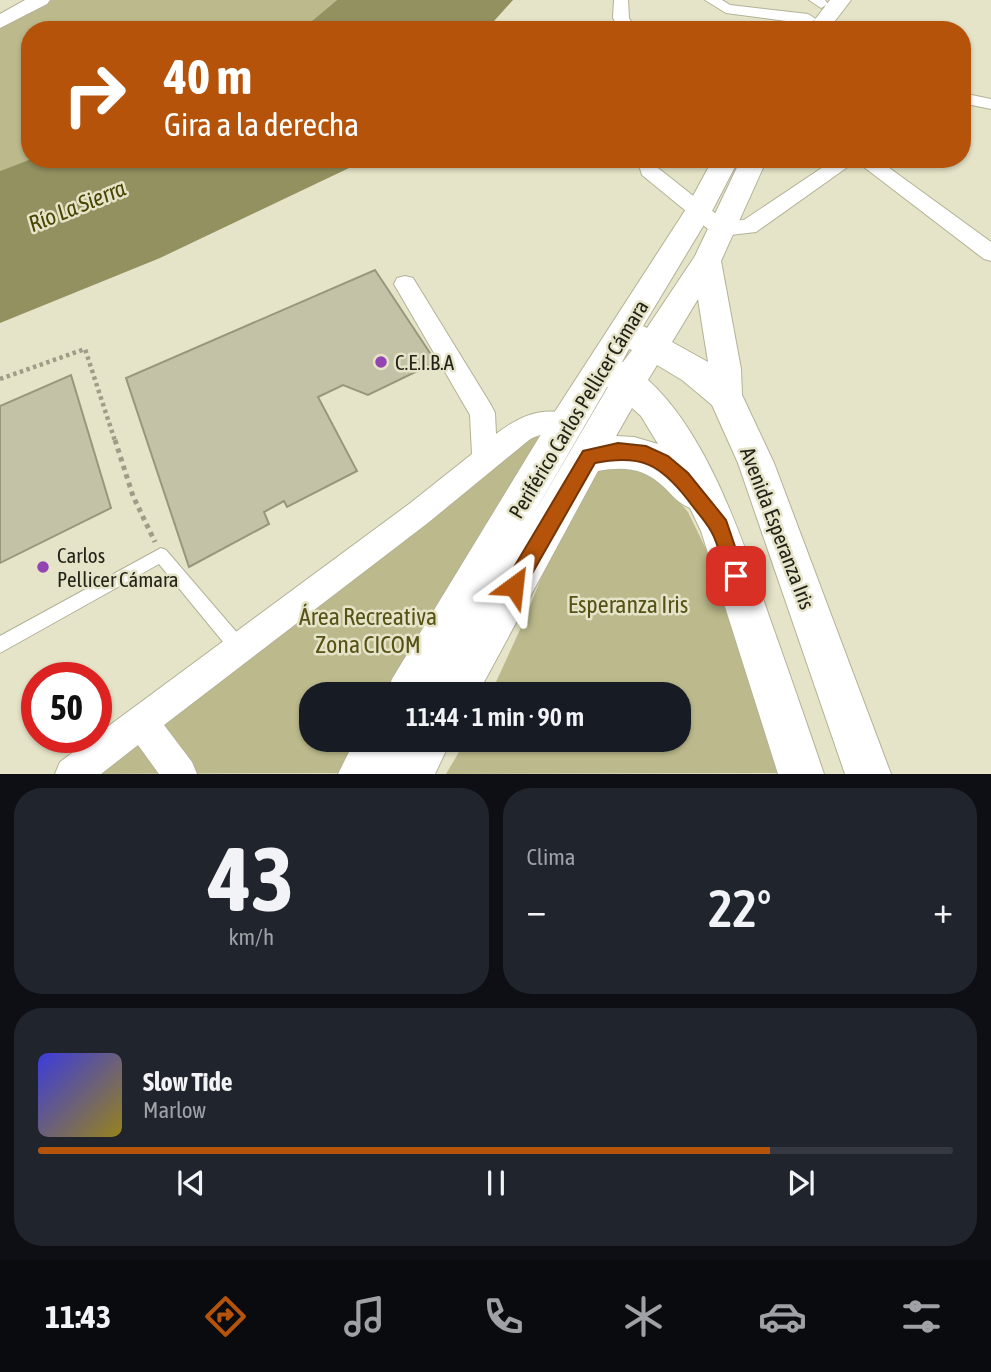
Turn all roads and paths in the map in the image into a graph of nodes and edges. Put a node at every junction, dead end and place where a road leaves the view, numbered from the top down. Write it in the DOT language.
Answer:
graph roads {
  1 [pos="40,0"];
  2 [pos="621,0"];
  3 [pos="712,0"];
  4 [pos="818,12"];
  5 [pos="623,21"];
  6 [pos="0,22"];
  7 [pos="971,99"];
  8 [pos="991,104"];
  9 [pos="648,168"];
  10 [pos="724,168"];
  11 [pos="747,168"];
  12 [pos="835,168"];
  13 [pos="876,168"];
  14 [pos="709,221"];
  15 [pos="991,253"];
  16 [pos="707,261"];
  17 [pos="405,284"];
  18 [pos="639,339"];
  19 [pos="615,375"];
  20 [pos="0,379"];
  21 [pos="725,395"];
  22 [pos="566,424"];
  23 [pos="589,456"];
  24 [pos="485,459"];
  25 [pos="719,527"];
  26 [pos="161,555"];
  27 [pos="0,645"];
  28 [pos="239,648"];
  29 [pos="416,682"];
  30 [pos="460,682"];
  31 [pos="142,722"];
  32 [pos="374,752"];
  33 [pos="421,752"];
  34 [pos="72,774"];
  35 [pos="180,774"];
  36 [pos="361,774"];
  37 [pos="409,774"];
  38 [pos="801,774"];
  39 [pos="868,774"];
  1 -- 6 [label="main road"];
  2 -- 5 [label="street"];
  3 -- 4 [label="street"];
  7 -- 8 [label="street"];
  9 -- 14 [label="street"];
  10 -- 14 [label="main road, Periférico Carlos Pellicer Cámara"];
  11 -- 14 [label="main road, Periférico Carlos Pellicer Cámara"];
  12 -- 14 [label="street"];
  13 -- 15 [label="street"];
  14 -- 16 [label="main road, Periférico Carlos Pellicer Cámara"];
  14 -- 18 [label="main road, Periférico Carlos Pellicer Cámara"];
  16 -- 18 [label="main road, Periférico Carlos Pellicer Cámara"];
  16 -- 21 [label="main road"];
  17 -- 24 [label="street"];
  18 -- 19 [label="main road, Periférico Carlos Pellicer Cámara"];
  18 -- 21 [label="main road, Avenida Esperanza Iris"];
  19 -- 22 [label="main road, Periférico Carlos Pellicer Cámara"];
  19 -- 23 [label="main road, Periférico Carlos Pellicer Cámara"];
  19 -- 25 [label="main road"];
  20 -- 26 [label="path"];
  21 -- 39 [label="main road, Avenida Esperanza Iris"];
  22 -- 24 [label="street"];
  22 -- 29 [label="main road, Periférico Carlos Pellicer Cámara"];
  23 -- 25 [label="main road"];
  23 -- 30 [label="main road, Periférico Carlos Pellicer Cámara"];
  24 -- 28 [label="street"];
  25 -- 38 [label="main road"];
  26 -- 27 [label="lane"];
  26 -- 28 [label="lane"];
  28 -- 31 [label="street"];
  31 -- 34 [label="street"];
  31 -- 35 [label="street"];
  32 -- 36 [label="main road"];
  33 -- 37 [label="main road"];
}
